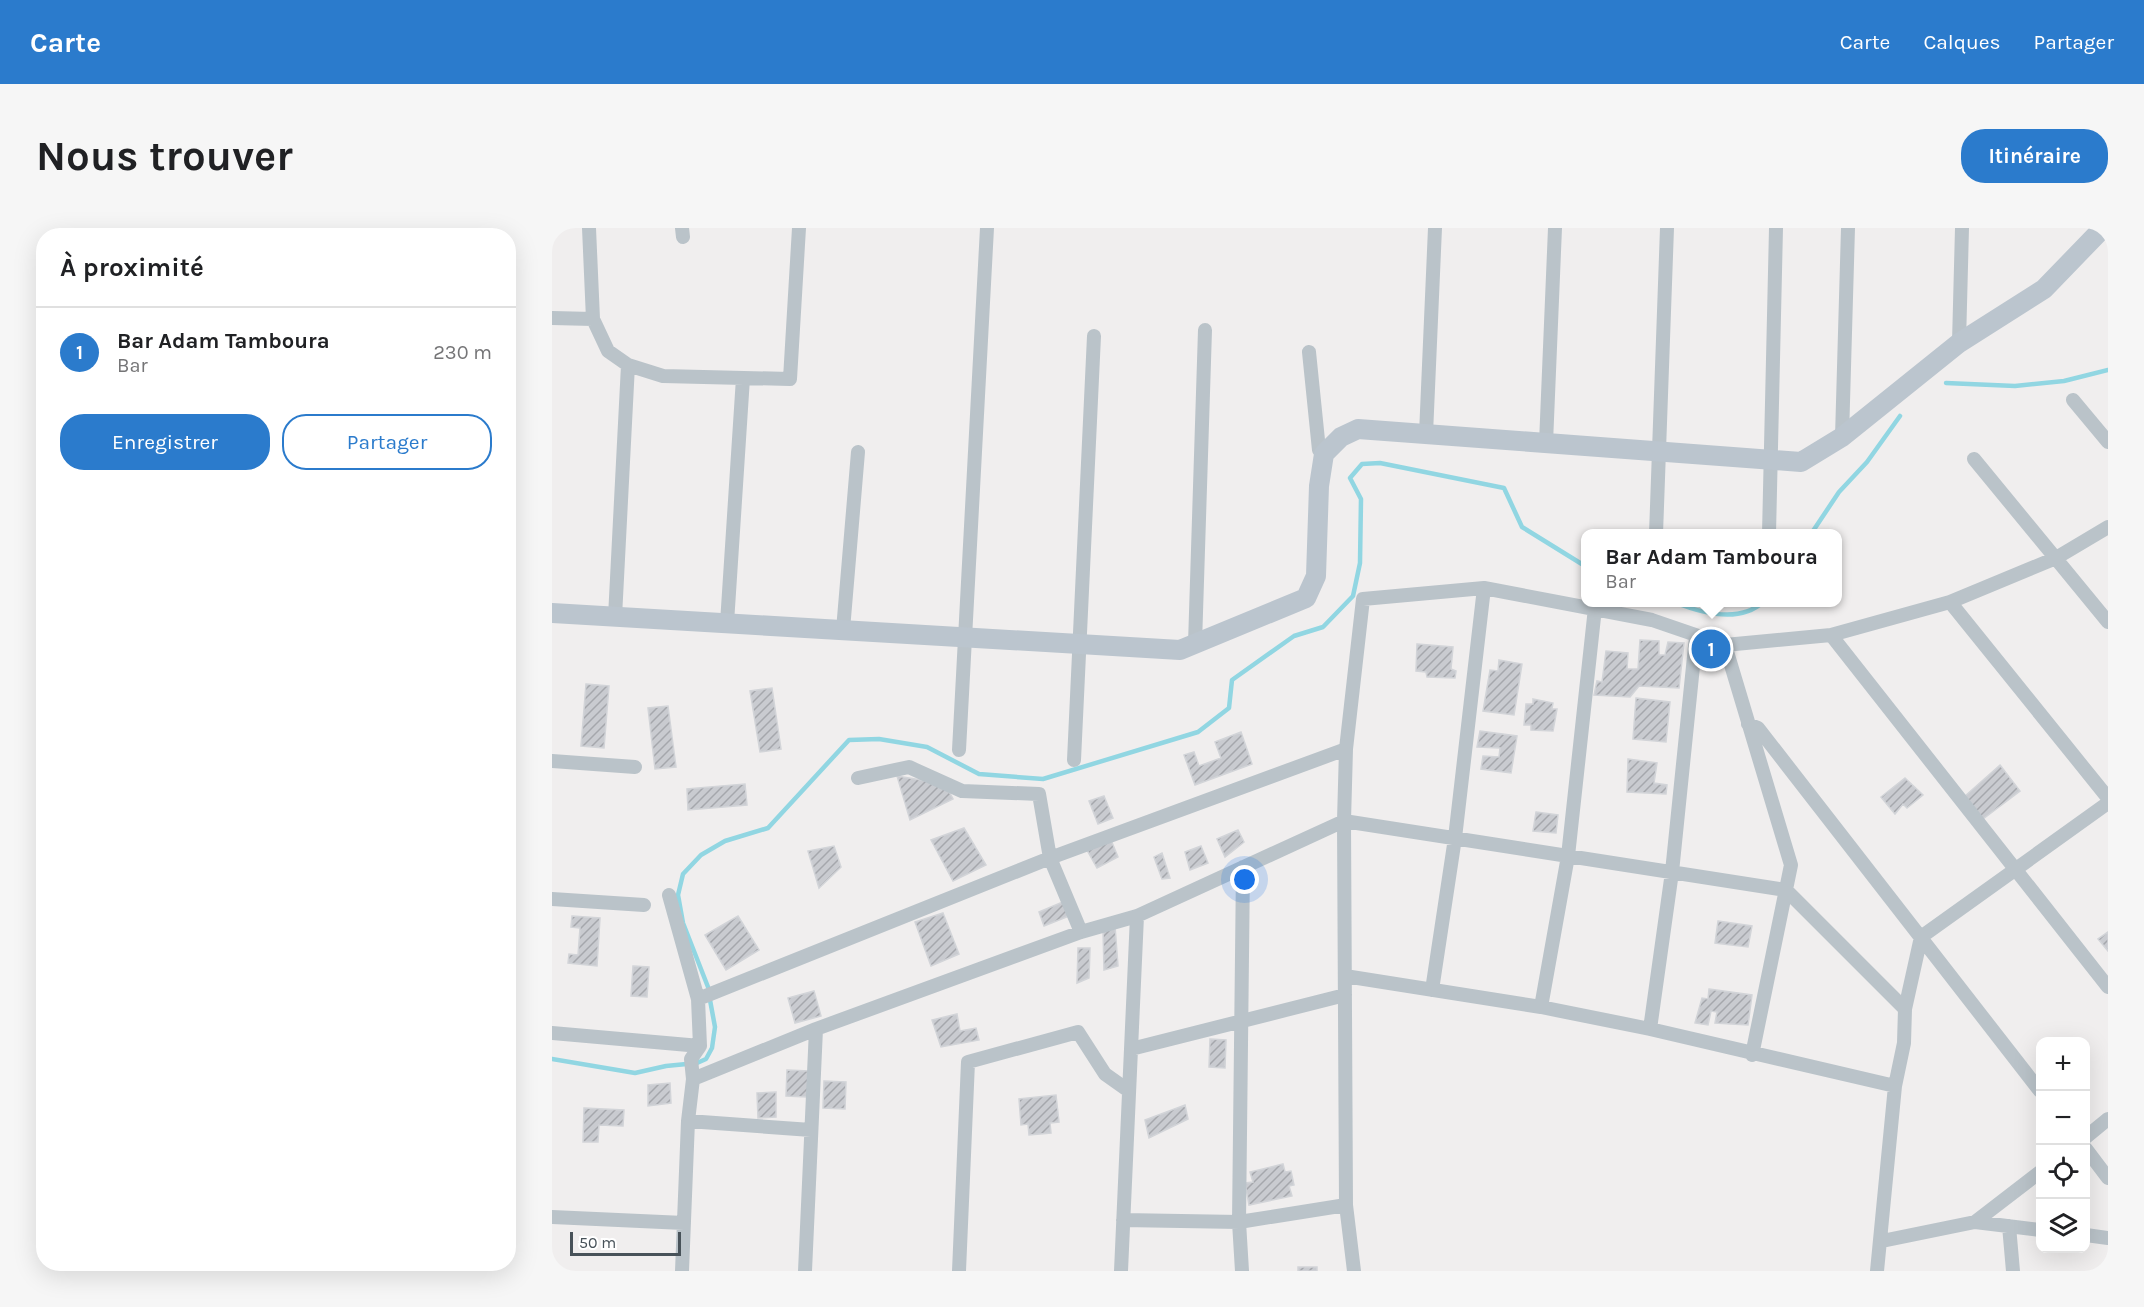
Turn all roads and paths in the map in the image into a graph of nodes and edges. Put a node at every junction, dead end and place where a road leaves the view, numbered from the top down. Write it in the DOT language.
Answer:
graph roads {
  1 [pos="589,228"];
  2 [pos="799,228"];
  3 [pos="987,228"];
  4 [pos="1435,228"];
  5 [pos="1555,228"];
  6 [pos="1667,228"];
  7 [pos="1776,228"];
  8 [pos="1848,228"];
  9 [pos="1962,228"];
  10 [pos="2103,228"];
  11 [pos="552,318"];
  12 [pos="593,318"];
  13 [pos="1205,330"];
  14 [pos="1094,336"];
  15 [pos="1959,343"];
  16 [pos="1309,352"];
  17 [pos="628,365"];
  18 [pos="743,378"];
  19 [pos="2073,400"];
  20 [pos="1426,434"];
  21 [pos="1842,437"];
  22 [pos="2108,442"];
  23 [pos="1546,443"];
  24 [pos="858,452"];
  25 [pos="1659,452"];
  26 [pos="1324,454"];
  27 [pos="1771,459"];
  28 [pos="1974,459"];
  29 [pos="2108,527"];
  30 [pos="1656,529"];
  31 [pos="1769,529"];
  32 [pos="2056,558"];
  33 [pos="1484,588"];
  34 [pos="1950,602"];
  35 [pos="1581,605"];
  36 [pos="1589,607"];
  37 [pos="1595,608"];
  38 [pos="552,613"];
  39 [pos="615,617"];
  40 [pos="2108,622"];
  41 [pos="727,623"];
  42 [pos="843,630"];
  43 [pos="1831,635"];
  44 [pos="964,637"];
  45 [pos="1696,637"];
  46 [pos="1080,644"];
  47 [pos="1195,644"];
  48 [pos="1725,645"];
  49 [pos="1748,724"];
  50 [pos="1346,749"];
  51 [pos="959,750"];
  52 [pos="1074,760"];
  53 [pos="552,761"];
  54 [pos="635,767"];
  55 [pos="858,778"];
  56 [pos="2108,798"];
  57 [pos="2108,803"];
  58 [pos="1344,821"];
  59 [pos="1455,838"];
  60 [pos="1568,856"];
  61 [pos="1050,858"];
  62 [pos="1243,867"];
  63 [pos="2015,869"];
  64 [pos="1672,872"];
  65 [pos="1786,890"];
  66 [pos="669,895"];
  67 [pos="552,899"];
  68 [pos="644,905"];
  69 [pos="1137,916"];
  70 [pos="1081,932"];
  71 [pos="1921,937"];
  72 [pos="1345,976"];
  73 [pos="2108,987"];
  74 [pos="1432,990"];
  75 [pos="1345,995"];
  76 [pos="698,999"];
  77 [pos="1541,1007"];
  78 [pos="1905,1009"];
  79 [pos="1241,1021"];
  80 [pos="816,1029"];
  81 [pos="1650,1029"];
  82 [pos="552,1033"];
  83 [pos="700,1046"];
  84 [pos="1131,1049"];
  85 [pos="1752,1054"];
  86 [pos="692,1070"];
  87 [pos="1895,1086"];
  88 [pos="2036,1086"];
  89 [pos="1129,1091"];
  90 [pos="2108,1119"];
  91 [pos="688,1121"];
  92 [pos="811,1130"];
  93 [pos="2090,1133"];
  94 [pos="2090,1155"];
  95 [pos="2036,1175"];
  96 [pos="2108,1178"];
  97 [pos="1346,1205"];
  98 [pos="552,1217"];
  99 [pos="1123,1220"];
  100 [pos="1239,1222"];
  101 [pos="1975,1222"];
  102 [pos="684,1223"];
  103 [pos="2009,1226"];
  104 [pos="2036,1229"];
  105 [pos="2090,1236"];
  106 [pos="2108,1238"];
  107 [pos="1882,1241"];
  108 [pos="682,1271"];
  109 [pos="805,1271"];
  110 [pos="959,1271"];
  111 [pos="1121,1271"];
  112 [pos="1242,1271"];
  113 [pos="1354,1271"];
  114 [pos="1877,1271"];
  115 [pos="2013,1271"];
  1 -- 12 [label="street"];
  2 -- 18 [label="street"];
  3 -- 44 [label="street"];
  4 -- 20 [label="street"];
  5 -- 23 [label="street"];
  6 -- 25 [label="street"];
  7 -- 27 [label="street"];
  8 -- 21 [label="street"];
  9 -- 15 [label="street"];
  10 -- 15 [label="street"];
  11 -- 12 [label="street"];
  12 -- 17 [label="street"];
  13 -- 47 [label="street"];
  14 -- 46 [label="street"];
  15 -- 21 [label="street"];
  16 -- 26 [label="street"];
  17 -- 18 [label="street"];
  17 -- 39 [label="street"];
  18 -- 41 [label="street"];
  19 -- 22 [label="street"];
  20 -- 23 [label="street"];
  20 -- 26 [label="street"];
  21 -- 27 [label="street"];
  23 -- 25 [label="street"];
  24 -- 42 [label="street"];
  25 -- 27 [label="street"];
  25 -- 30 [label="street"];
  26 -- 47 [label="street"];
  27 -- 31 [label="street"];
  28 -- 32 [label="street"];
  29 -- 32 [label="street"];
  32 -- 34 [label="street"];
  32 -- 40 [label="street"];
  33 -- 35 [label="street"];
  33 -- 50 [label="street"];
  33 -- 59 [label="street"];
  34 -- 43 [label="street"];
  34 -- 56 [label="street"];
  36 -- 37 [label="street"];
  37 -- 45 [label="street"];
  37 -- 60 [label="street"];
  38 -- 39 [label="street"];
  39 -- 41 [label="street"];
  41 -- 42 [label="street"];
  42 -- 44 [label="street"];
  43 -- 48 [label="street"];
  43 -- 63 [label="street"];
  44 -- 46 [label="street"];
  44 -- 51 [label="street"];
  45 -- 48 [label="street"];
  45 -- 64 [label="street"];
  46 -- 47 [label="street"];
  46 -- 52 [label="street"];
  48 -- 49 [label="street"];
  49 -- 65 [label="street"];
  49 -- 71 [label="street"];
  50 -- 58 [label="street"];
  50 -- 61 [label="street"];
  53 -- 54 [label="street"];
  55 -- 61 [label="street"];
  57 -- 63 [label="street"];
  58 -- 59 [label="street"];
  58 -- 62 [label="street"];
  58 -- 72 [label="street"];
  59 -- 60 [label="street"];
  59 -- 74 [label="street"];
  60 -- 64 [label="street"];
  60 -- 77 [label="street"];
  61 -- 70 [label="street"];
  61 -- 76 [label="street"];
  62 -- 69 [label="street"];
  62 -- 79 [label="street"];
  63 -- 71 [label="street"];
  63 -- 73 [label="street"];
  64 -- 65 [label="street"];
  64 -- 81 [label="street"];
  65 -- 78 [label="street"];
  65 -- 85 [label="street"];
  66 -- 76 [label="street"];
  67 -- 68 [label="street"];
  69 -- 70 [label="street"];
  69 -- 84 [label="street"];
  70 -- 80 [label="street"];
  71 -- 78 [label="street"];
  71 -- 88 [label="street"];
  72 -- 74 [label="street"];
  72 -- 75 [label="street"];
  74 -- 77 [label="street"];
  75 -- 79 [label="street"];
  75 -- 97 [label="street"];
  76 -- 83 [label="street"];
  77 -- 81 [label="street"];
  78 -- 87 [label="street"];
  79 -- 84 [label="street"];
  79 -- 100 [label="street"];
  80 -- 86 [label="street"];
  80 -- 92 [label="street"];
  81 -- 85 [label="street"];
  82 -- 83 [label="street"];
  83 -- 86 [label="street"];
  84 -- 89 [label="street"];
  85 -- 87 [label="street"];
  86 -- 91 [label="street"];
  87 -- 107 [label="street"];
  89 -- 99 [label="street"];
  89 -- 110 [label="street"];
  90 -- 93 [label="street"];
  91 -- 92 [label="street"];
  91 -- 102 [label="street"];
  92 -- 109 [label="street"];
  94 -- 96 [label="street"];
  95 -- 101 [label="street"];
  97 -- 100 [label="street"];
  97 -- 113 [label="street"];
  98 -- 102 [label="street"];
  99 -- 100 [label="street"];
  99 -- 111 [label="street"];
  100 -- 112 [label="street"];
  101 -- 103 [label="street"];
  101 -- 107 [label="street"];
  102 -- 108 [label="street"];
  103 -- 104 [label="street"];
  103 -- 115 [label="street"];
  105 -- 106 [label="street"];
  107 -- 114 [label="street"];
}
